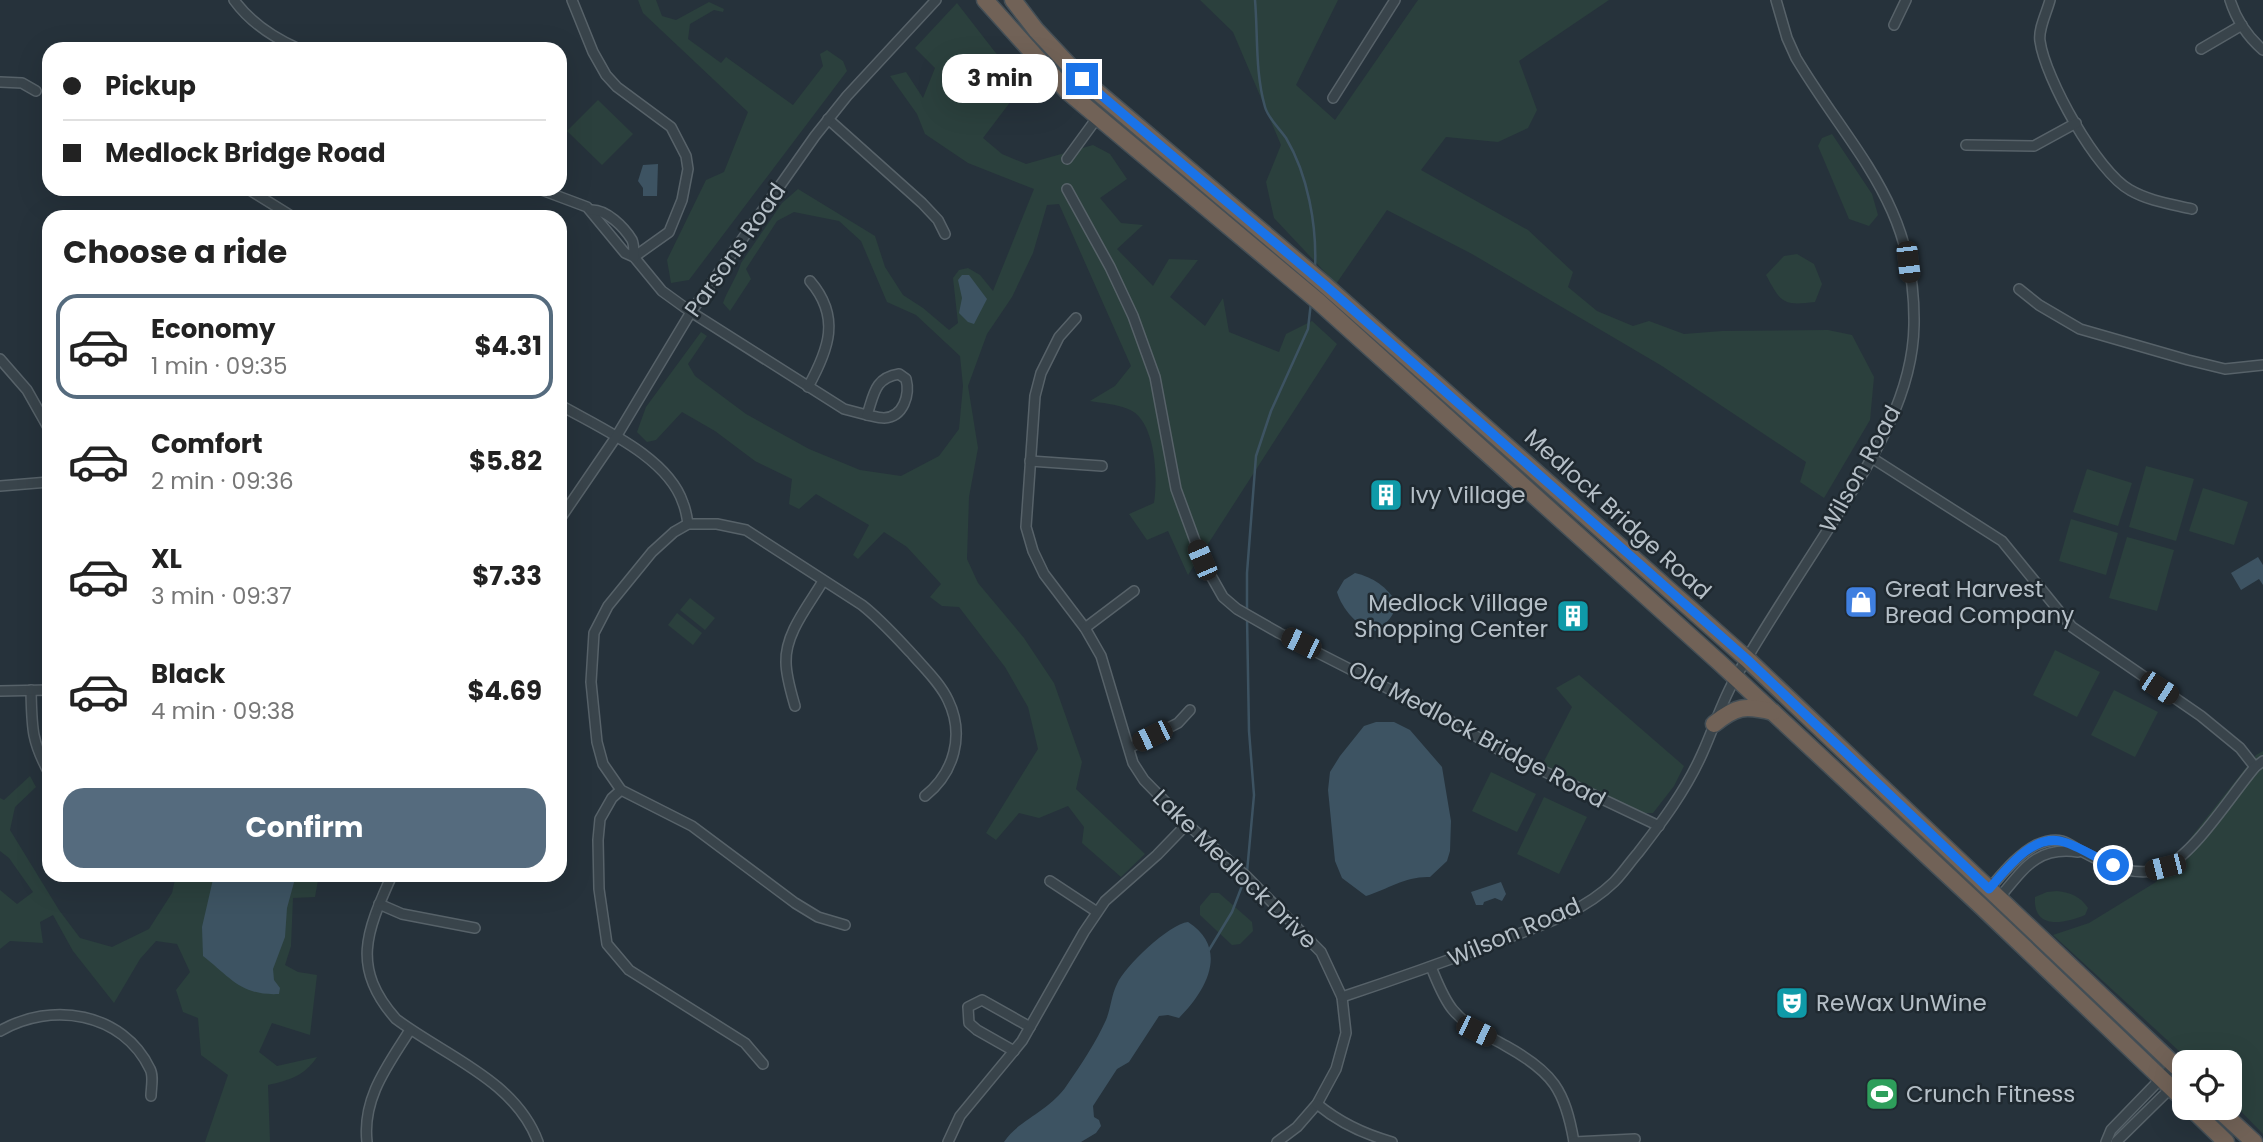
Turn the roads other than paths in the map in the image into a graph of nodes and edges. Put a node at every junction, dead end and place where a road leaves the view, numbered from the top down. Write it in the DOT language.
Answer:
graph roads {
  1 [pos="234,0"];
  2 [pos="572,0"];
  3 [pos="936,0"];
  4 [pos="985,0"];
  5 [pos="1013,0"];
  6 [pos="1395,0"];
  7 [pos="1776,0"];
  8 [pos="1906,0"];
  9 [pos="2050,0"];
  10 [pos="2230,0"];
  11 [pos="1894,25"];
  12 [pos="2242,25"];
  13 [pos="284,42"];
  14 [pos="2201,49"];
  15 [pos="2263,50"];
  16 [pos="0,82"];
  17 [pos="36,91"];
  18 [pos="1333,98"];
  19 [pos="1097,118"];
  20 [pos="828,119"];
  21 [pos="2076,123"];
  22 [pos="1966,145"];
  23 [pos="1067,159"];
  24 [pos="1067,189"];
  25 [pos="259,196"];
  26 [pos="558,196"];
  27 [pos="2192,209"];
  28 [pos="282,210"];
  29 [pos="945,234"];
  30 [pos="634,257"];
  31 [pos="810,281"];
  32 [pos="2019,289"];
  33 [pos="691,312"];
  34 [pos="1076,318"];
  35 [pos="0,359"];
  36 [pos="2263,365"];
  37 [pos="808,387"];
  38 [pos="567,409"];
  39 [pos="867,415"];
  40 [pos="42,417"];
  41 [pos="616,437"];
  42 [pos="1872,458"];
  43 [pos="1030,461"];
  44 [pos="1102,466"];
  45 [pos="42,483"];
  46 [pos="0,486"];
  47 [pos="567,509"];
  48 [pos="688,524"];
  49 [pos="823,581"];
  50 [pos="1134,591"];
  51 [pos="1085,628"];
  52 [pos="1747,659"];
  53 [pos="1736,677"];
  54 [pos="31,690"];
  55 [pos="42,690"];
  56 [pos="0,691"];
  57 [pos="794,706"];
  58 [pos="1190,710"];
  59 [pos="1774,712"];
  60 [pos="1714,724"];
  61 [pos="1129,748"];
  62 [pos="42,761"];
  63 [pos="2259,764"];
  64 [pos="621,790"];
  65 [pos="925,796"];
  66 [pos="1877,809"];
  67 [pos="1187,824"];
  68 [pos="1659,826"];
  69 [pos="2083,852"];
  70 [pos="2016,859"];
  71 [pos="2024,867"];
  72 [pos="1050,881"];
  73 [pos="389,882"];
  74 [pos="1994,893"];
  75 [pos="379,904"];
  76 [pos="1982,907"];
  77 [pos="1097,912"];
  78 [pos="845,925"];
  79 [pos="475,928"];
  80 [pos="1431,967"];
  81 [pos="2094,988"];
  82 [pos="1342,997"];
  83 [pos="1030,1027"];
  84 [pos="410,1030"];
  85 [pos="0,1031"];
  86 [pos="1014,1051"];
  87 [pos="2172,1062"];
  88 [pos="763,1064"];
  89 [pos="2172,1078"];
  90 [pos="2172,1078"];
  91 [pos="2166,1083"];
  92 [pos="2172,1089"];
  93 [pos="151,1096"];
  94 [pos="1317,1104"];
  95 [pos="2203,1120"];
  96 [pos="2230,1120"];
  97 [pos="1634,1139"];
  98 [pos="368,1142"];
  99 [pos="538,1142"];
  100 [pos="948,1142"];
  101 [pos="1277,1142"];
  102 [pos="1392,1142"];
  103 [pos="1574,1142"];
  104 [pos="2106,1142"];
  105 [pos="2116,1142"];
  106 [pos="2226,1142"];
  107 [pos="2254,1142"];
  1 -- 13 [label="street"];
  2 -- 30 [label="street"];
  3 -- 20 [label="street, Parsons Road"];
  4 -- 19 [label="highway, Medlock Bridge Road"];
  5 -- 52 [label="highway, Medlock Bridge Road"];
  6 -- 18 [label="street"];
  7 -- 42 [label="street, Wilson Road"];
  8 -- 11 [label="street"];
  9 -- 21 [label="street"];
  10 -- 12 [label="street"];
  12 -- 14 [label="street"];
  12 -- 15 [label="street"];
  16 -- 17 [label="street"];
  19 -- 23 [label="street"];
  19 -- 53 [label="highway, Medlock Bridge Road"];
  20 -- 29 [label="street"];
  20 -- 33 [label="street, Parsons Road"];
  21 -- 22 [label="street"];
  21 -- 27 [label="street"];
  24 -- 68 [label="street, Old Medlock Bridge Road"];
  25 -- 28 [label="street"];
  26 -- 30 [label="street"];
  30 -- 33 [label="street"];
  31 -- 37 [label="street"];
  32 -- 36 [label="street"];
  33 -- 37 [label="street"];
  33 -- 41 [label="street, Parsons Road"];
  34 -- 43 [label="street, Lake Medlock Drive"];
  35 -- 40 [label="street"];
  37 -- 39 [label="street"];
  38 -- 41 [label="street"];
  39 -- 39 [label="street"];
  41 -- 47 [label="street, Parsons Road"];
  41 -- 48 [label="street"];
  42 -- 52 [label="street, Wilson Road"];
  42 -- 63 [label="street"];
  43 -- 44 [label="street"];
  43 -- 51 [label="street, Lake Medlock Drive"];
  45 -- 46 [label="street"];
  48 -- 49 [label="street"];
  48 -- 64 [label="street"];
  49 -- 57 [label="street"];
  49 -- 65 [label="street"];
  50 -- 51 [label="street"];
  51 -- 61 [label="street, Lake Medlock Drive"];
  52 -- 53 [label="street"];
  52 -- 74 [label="highway, Medlock Bridge Road"];
  53 -- 59 [label="highway, Medlock Bridge Road"];
  53 -- 60 [label="street"];
  54 -- 55 [label="street"];
  54 -- 56 [label="street"];
  54 -- 62 [label="street"];
  58 -- 61 [label="street"];
  59 -- 60 [label="highway"];
  59 -- 66 [label="highway, Medlock Bridge Road"];
  60 -- 68 [label="street"];
  61 -- 67 [label="street, Lake Medlock Drive"];
  63 -- 69 [label="street"];
  64 -- 78 [label="street"];
  64 -- 88 [label="street"];
  66 -- 74 [label="highway"];
  66 -- 76 [label="highway, Medlock Bridge Road"];
  67 -- 77 [label="street"];
  67 -- 82 [label="street, Lake Medlock Drive"];
  68 -- 80 [label="street, Wilson Road"];
  69 -- 70 [label="street"];
  69 -- 71 [label="street"];
  70 -- 71 [label="street"];
  70 -- 74 [label="street"];
  71 -- 74 [label="street"];
  72 -- 77 [label="street"];
  73 -- 75 [label="street"];
  74 -- 81 [label="highway, Medlock Bridge Road"];
  75 -- 79 [label="street"];
  75 -- 84 [label="street"];
  76 -- 81 [label="highway"];
  76 -- 91 [label="highway, Medlock Bridge Road"];
  77 -- 83 [label="street"];
  80 -- 82 [label="street, Wilson Road"];
  80 -- 103 [label="street"];
  81 -- 87 [label="highway, Medlock Bridge Road"];
  82 -- 94 [label="street, Lake Medlock Drive"];
  83 -- 86 [label="street"];
  83 -- 86 [label="street"];
  84 -- 98 [label="street"];
  84 -- 99 [label="street"];
  85 -- 93 [label="street"];
  86 -- 100 [label="street"];
  89 -- 91 [label="street"];
  90 -- 91 [label="street"];
  91 -- 92 [label="highway, Medlock Bridge Road"];
  91 -- 104 [label="street"];
  91 -- 105 [label="street"];
  94 -- 101 [label="street, Lake Medlock Drive"];
  94 -- 102 [label="street"];
  95 -- 106 [label="highway"];
  96 -- 107 [label="highway"];
  97 -- 103 [label="street"];
}
